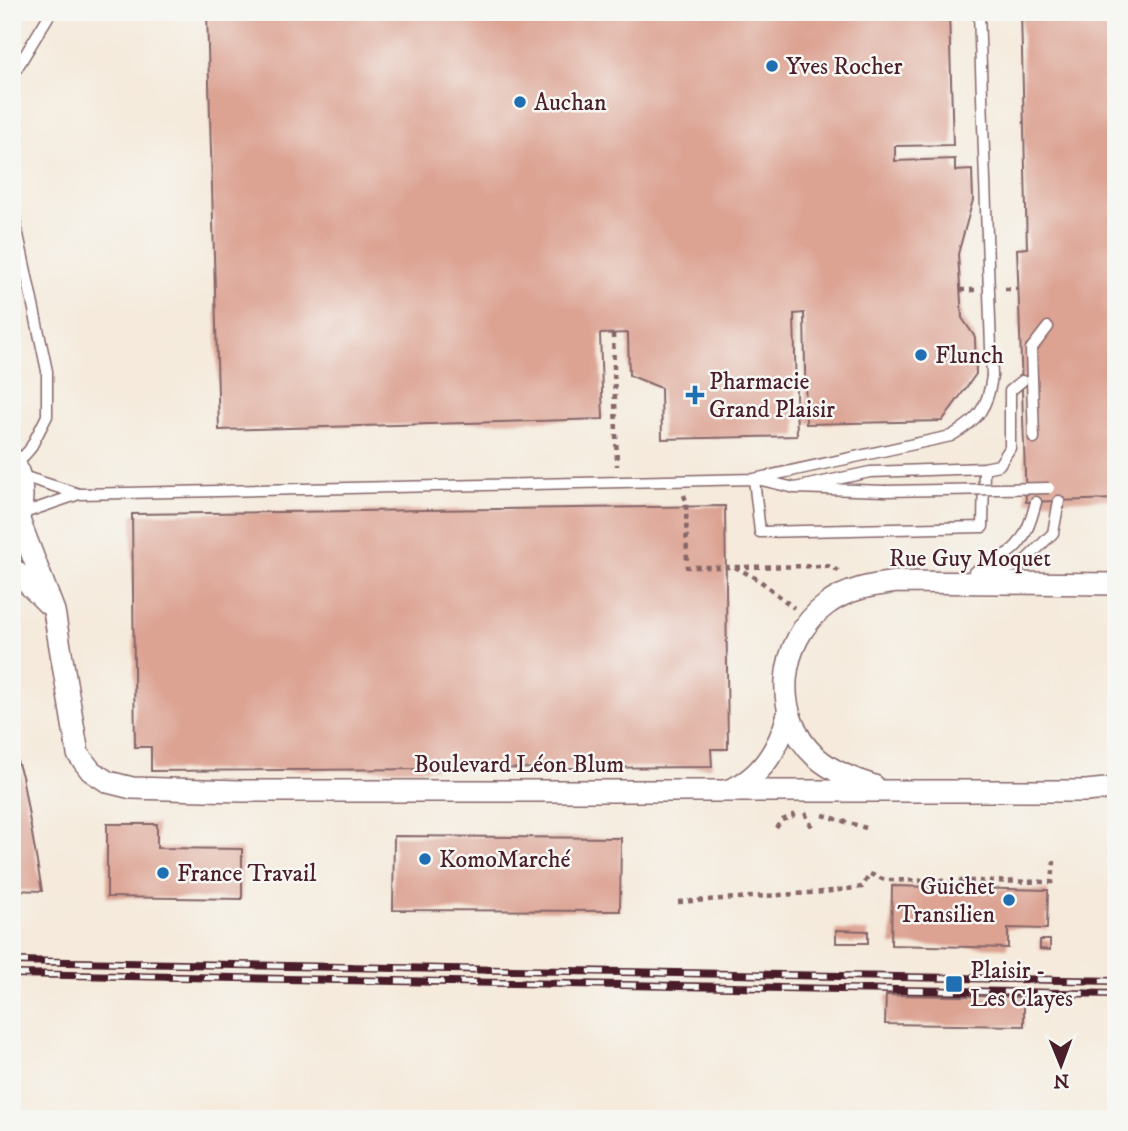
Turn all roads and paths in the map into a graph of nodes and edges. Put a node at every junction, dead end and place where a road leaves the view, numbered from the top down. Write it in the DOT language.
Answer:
graph roads {
  1 [pos="51,12"];
  2 [pos="979,12"];
  3 [pos="12,83"];
  4 [pos="12,206"];
  5 [pos="1048,327"];
  6 [pos="613,334"];
  7 [pos="1022,381"];
  8 [pos="1034,438"];
  9 [pos="16,466"];
  10 [pos="984,468"];
  11 [pos="754,479"];
  12 [pos="645,481"];
  13 [pos="794,488"];
  14 [pos="1049,488"];
  15 [pos="79,494"];
  16 [pos="686,501"];
  17 [pos="1059,501"];
  18 [pos="1036,502"];
  19 [pos="17,524"];
  20 [pos="734,567"];
  21 [pos="12,568"];
  22 [pos="956,582"];
  23 [pos="1116,583"];
  24 [pos="870,585"];
  25 [pos="794,608"];
  26 [pos="54,611"];
  27 [pos="788,714"];
  28 [pos="1116,788"];
  29 [pos="724,792"];
  30 [pos="889,792"];
  31 [pos="805,812"];
  32 [pos="812,827"];
  33 [pos="776,828"];
  34 [pos="866,828"];
  35 [pos="1054,861"];
  36 [pos="947,880"];
  37 [pos="980,880"];
  38 [pos="947,887"];
  39 [pos="980,888"];
  40 [pos="678,902"];
  1 -- 3 [label="lane"];
  2 -- 11 [label="lane, bridge"];
  4 -- 9 [label="lane"];
  5 -- 8 [label="lane"];
  6 -- 12 [label="path"];
  7 -- 10 [label="lane"];
  9 -- 15 [label="lane"];
  9 -- 19 [label="street, Boulevard Léon Blum"];
  10 -- 11 [label="lane"];
  10 -- 13 [label="lane"];
  11 -- 12 [label="lane"];
  11 -- 13 [label="lane"];
  12 -- 15 [label="lane"];
  13 -- 14 [label="lane, bridge"];
  15 -- 19 [label="lane"];
  16 -- 20 [label="path"];
  17 -- 22 [label="lane"];
  18 -- 22 [label="lane"];
  19 -- 26 [label="street, Boulevard Léon Blum"];
  20 -- 24 [label="path"];
  20 -- 25 [label="path"];
  21 -- 26 [label="street"];
  22 -- 23 [label="street, Rue Guy Moquet"];
  22 -- 24 [label="street, Rue Guy Moquet"];
  24 -- 27 [label="street, Rue Guy Moquet"];
  26 -- 29 [label="street, Boulevard Léon Blum"];
  27 -- 29 [label="street, Rue Guy Moquet"];
  27 -- 30 [label="street, Rue Guy Moquet"];
  28 -- 30 [label="street, Boulevard Léon Blum"];
  29 -- 30 [label="street, Boulevard Léon Blum"];
  31 -- 32 [label="path"];
  31 -- 33 [label="path"];
  31 -- 34 [label="path"];
  35 -- 37 [label="path"];
  36 -- 37 [label="path"];
  36 -- 38 [label="path"];
  36 -- 40 [label="path"];
  37 -- 39 [label="path"];
}
